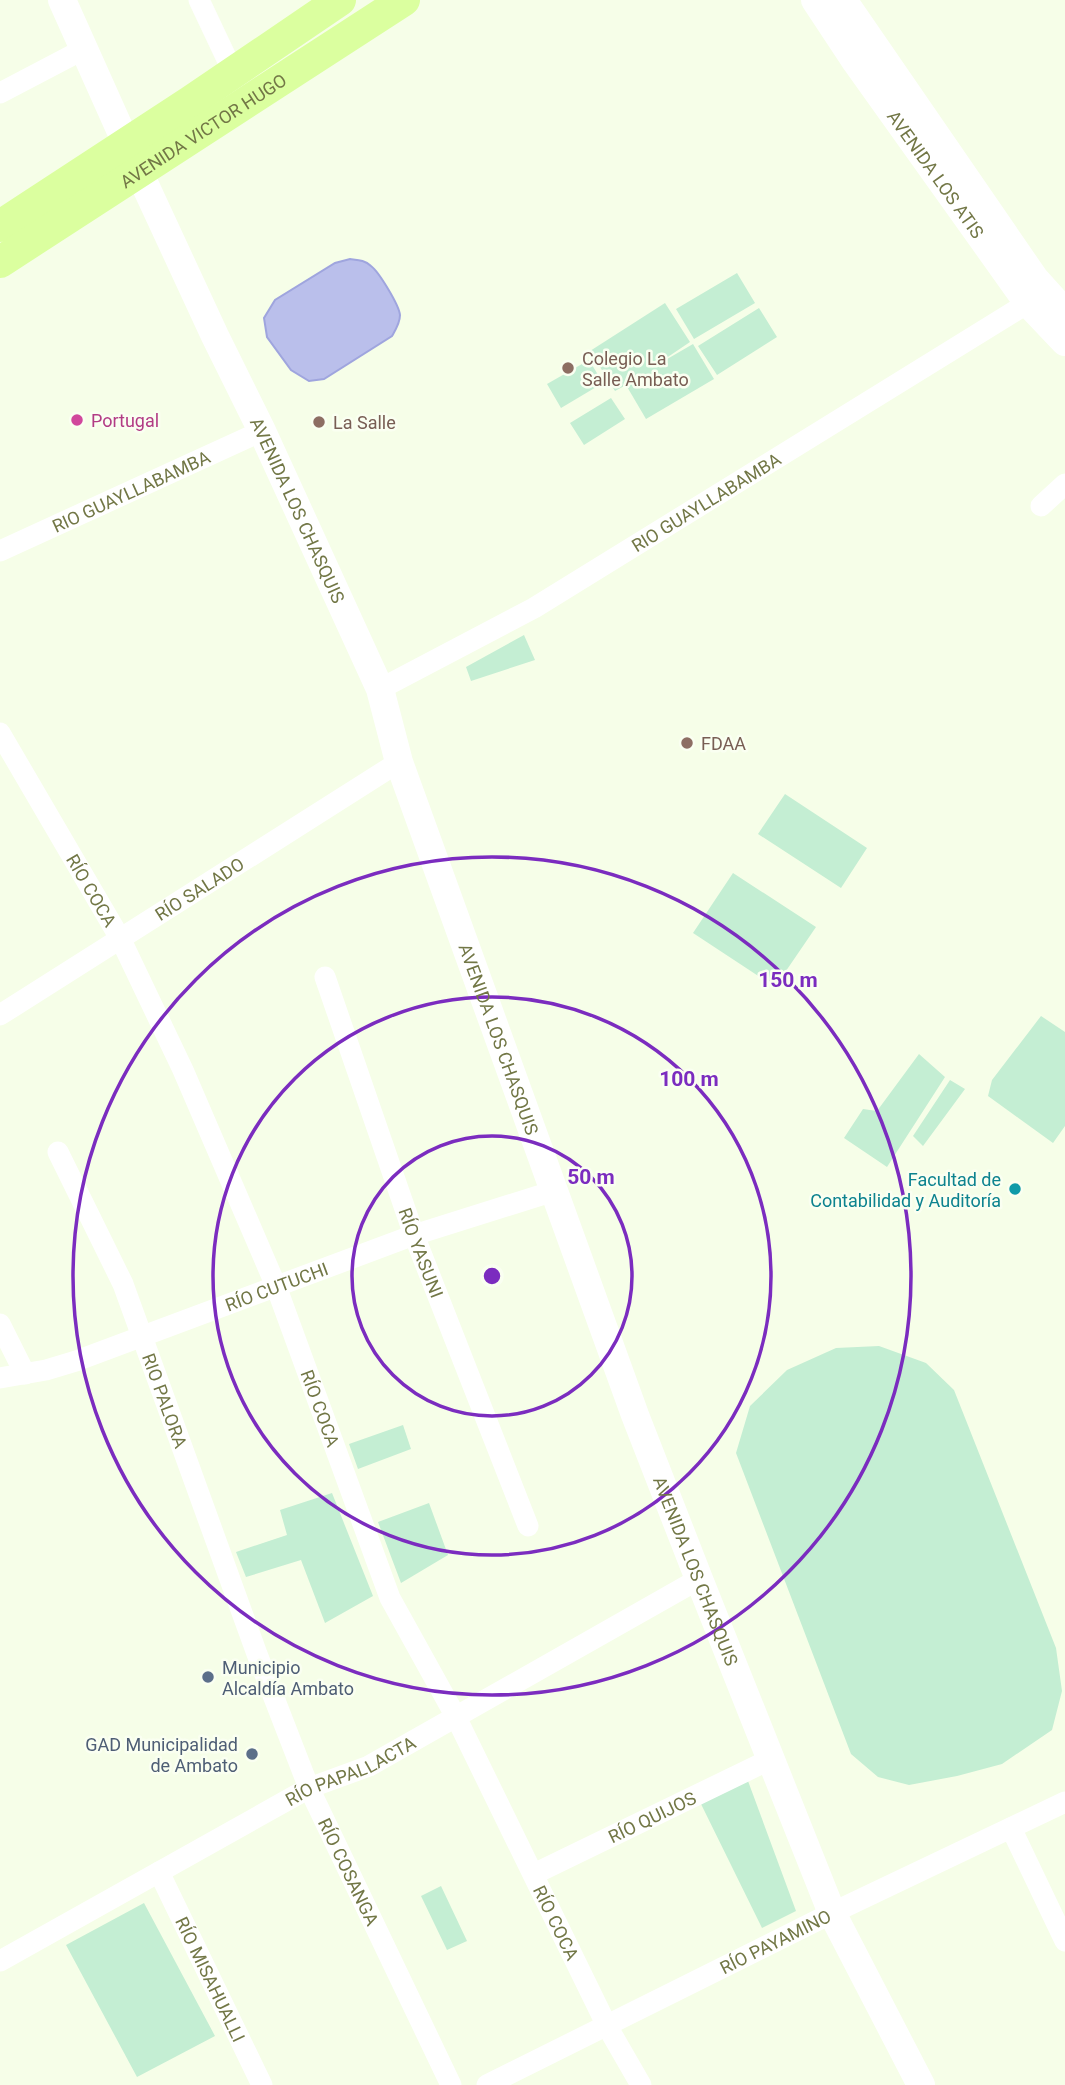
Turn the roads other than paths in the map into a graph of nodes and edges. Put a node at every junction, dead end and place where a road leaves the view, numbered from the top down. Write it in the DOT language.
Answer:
graph roads {
  1 [pos="62,0"];
  2 [pos="199,0"];
  3 [pos="404,0"];
  4 [pos="815,0"];
  5 [pos="843,0"];
  6 [pos="327,3"];
  7 [pos="84,49"];
  8 [pos="233,72"];
  9 [pos="0,93"];
  10 [pos="127,143"];
  11 [pos="139,172"];
  12 [pos="0,226"];
  13 [pos="0,262"];
  14 [pos="1028,303"];
  15 [pos="1065,312"];
  16 [pos="1065,342"];
  17 [pos="262,431"];
  18 [pos="1065,484"];
  19 [pos="1041,506"];
  20 [pos="0,551"];
  21 [pos="380,689"];
  22 [pos="0,733"];
  23 [pos="399,762"];
  24 [pos="121,940"];
  25 [pos="325,977"];
  26 [pos="0,1015"];
  27 [pos="58,1152"];
  28 [pos="554,1191"];
  29 [pos="414,1235"];
  30 [pos="276,1286"];
  31 [pos="0,1324"];
  32 [pos="141,1336"];
  33 [pos="25,1374"];
  34 [pos="0,1378"];
  35 [pos="528,1526"];
  36 [pos="699,1579"];
  37 [pos="257,1654"];
  38 [pos="456,1717"];
  39 [pos="771,1759"];
  40 [pos="309,1788"];
  41 [pos="1065,1802"];
  42 [pos="1011,1828"];
  43 [pos="159,1872"];
  44 [pos="534,1874"];
  45 [pos="832,1913"];
  46 [pos="1065,1941"];
  47 [pos="0,1961"];
  48 [pos="607,2026"];
  49 [pos="262,2085"];
  50 [pos="450,2085"];
  51 [pos="486,2085"];
  52 [pos="641,2085"];
  53 [pos="921,2085"];
  1 -- 7 [label="street, AVENIDA LOS CHASQUIS"];
  2 -- 8 [label="street"];
  3 -- 11 [label="main road, AVENIDA VICTOR HUGO"];
  4 -- 14 [label="street, AVENIDA LOS ATIS"];
  5 -- 15 [label="street, AVENIDA LOS ATIS"];
  6 -- 8 [label="main road, AVENIDA VICTOR HUGO"];
  7 -- 9 [label="street"];
  7 -- 10 [label="street, AVENIDA LOS CHASQUIS"];
  8 -- 10 [label="main road, AVENIDA VICTOR HUGO"];
  10 -- 11 [label="street, AVENIDA LOS CHASQUIS"];
  10 -- 12 [label="main road, AVENIDA VICTOR HUGO"];
  11 -- 13 [label="main road, AVENIDA VICTOR HUGO"];
  11 -- 17 [label="street, AVENIDA LOS CHASQUIS"];
  14 -- 16 [label="street, AVENIDA LOS ATIS"];
  14 -- 21 [label="street, RIO GUAYLLABAMBA"];
  17 -- 20 [label="street, RIO GUAYLLABAMBA"];
  17 -- 21 [label="street, AVENIDA LOS CHASQUIS"];
  18 -- 19 [label="street"];
  21 -- 23 [label="street, AVENIDA LOS CHASQUIS"];
  22 -- 24 [label="street, RÍO COCA"];
  23 -- 24 [label="street, RÍO SALADO"];
  23 -- 28 [label="street, AVENIDA LOS CHASQUIS"];
  24 -- 26 [label="street, RÍO SALADO"];
  24 -- 30 [label="street, RÍO COCA"];
  25 -- 29 [label="street, RÍO YASUNI"];
  27 -- 32 [label="street, RIO PALORA"];
  28 -- 29 [label="street, RÍO CUTUCHI"];
  28 -- 36 [label="street, AVENIDA LOS CHASQUIS"];
  29 -- 30 [label="street, RÍO CUTUCHI"];
  29 -- 35 [label="street, RÍO YASUNI"];
  30 -- 32 [label="street, RÍO CUTUCHI"];
  30 -- 38 [label="street, RÍO COCA"];
  31 -- 33 [label="street"];
  32 -- 33 [label="street, RÍO CUTUCHI"];
  32 -- 37 [label="street, RIO PALORA"];
  33 -- 34 [label="street, RÍO CUTUCHI"];
  36 -- 38 [label="street, RÍO PAPALLACTA"];
  36 -- 39 [label="street, AVENIDA LOS CHASQUIS"];
  37 -- 40 [label="street, RÍO COSANGA"];
  38 -- 40 [label="street, RÍO PAPALLACTA"];
  38 -- 44 [label="street, RÍO COCA"];
  39 -- 44 [label="street, RÍO QUIJOS"];
  39 -- 45 [label="street, AVENIDA LOS CHASQUIS"];
  40 -- 43 [label="street, RÍO PAPALLACTA"];
  40 -- 50 [label="street, RÍO COSANGA"];
  41 -- 42 [label="street, RÍO PAYAMINO"];
  42 -- 45 [label="street, RÍO PAYAMINO"];
  42 -- 46 [label="street"];
  43 -- 47 [label="street, RÍO PAPALLACTA"];
  43 -- 49 [label="street, RÍO MISAHUALLI"];
  44 -- 48 [label="street, RÍO COCA"];
  45 -- 48 [label="street, RÍO PAYAMINO"];
  45 -- 53 [label="street, AVENIDA LOS CHASQUIS"];
  48 -- 51 [label="street, RÍO PAYAMINO"];
  48 -- 52 [label="street, RÍO COCA"];
}
